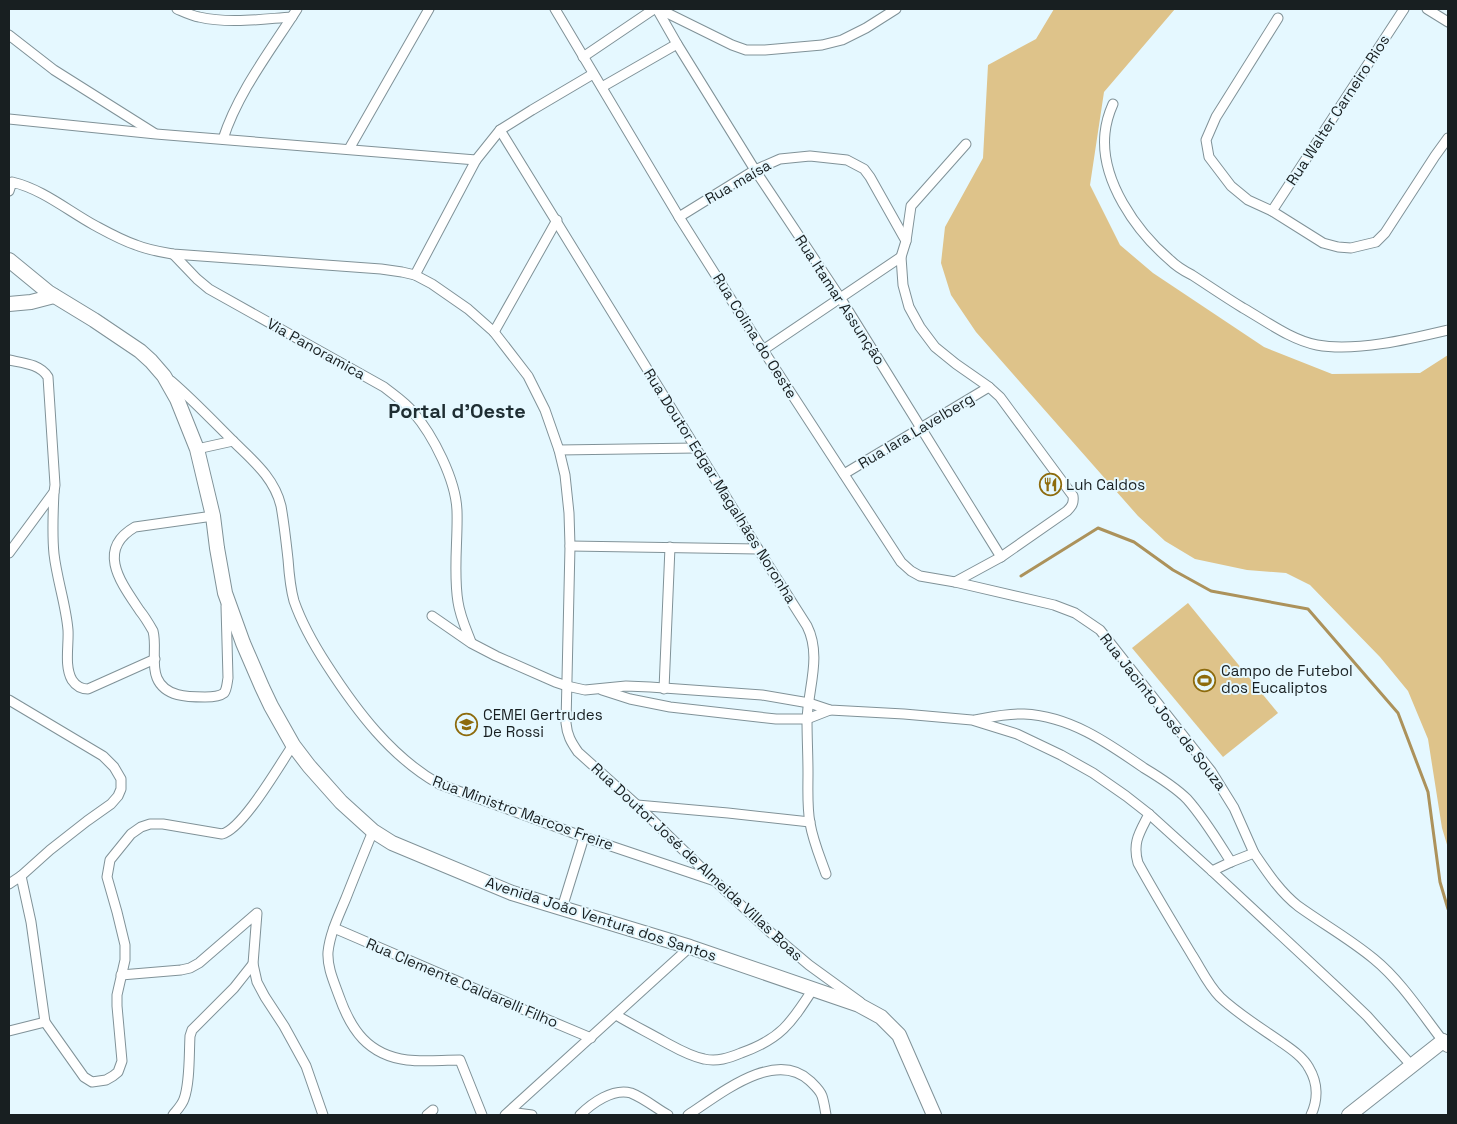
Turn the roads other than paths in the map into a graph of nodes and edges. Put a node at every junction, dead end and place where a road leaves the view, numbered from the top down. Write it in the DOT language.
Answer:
graph roads {
  1 [pos="177,9"];
  2 [pos="429,9"];
  3 [pos="657,9"];
  4 [pos="896,9"];
  5 [pos="1404,9"];
  6 [pos="1427,9"];
  7 [pos="558,11"];
  8 [pos="295,13"];
  9 [pos="1278,18"];
  10 [pos="1448,22"];
  11 [pos="9,35"];
  12 [pos="677,44"];
  13 [pos="583,57"];
  14 [pos="593,74"];
  15 [pos="602,87"];
  16 [pos="1113,104"];
  17 [pos="9,119"];
  18 [pos="500,130"];
  19 [pos="156,134"];
  20 [pos="223,138"];
  21 [pos="1448,138"];
  22 [pos="966,144"];
  23 [pos="349,149"];
  24 [pos="476,160"];
  25 [pos="755,170"];
  26 [pos="10,185"];
  27 [pos="1272,211"];
  28 [pos="679,217"];
  29 [pos="557,220"];
  30 [pos="906,241"];
  31 [pos="174,254"];
  32 [pos="901,257"];
  33 [pos="9,260"];
  34 [pos="415,275"];
  35 [pos="54,296"];
  36 [pos="841,298"];
  37 [pos="9,304"];
  38 [pos="1448,330"];
  39 [pos="494,332"];
  40 [pos="763,350"];
  41 [pos="9,360"];
  42 [pos="164,376"];
  43 [pos="989,387"];
  44 [pos="921,427"];
  45 [pos="233,441"];
  46 [pos="696,448"];
  47 [pos="197,449"];
  48 [pos="559,450"];
  49 [pos="844,474"];
  50 [pos="54,492"];
  51 [pos="212,516"];
  52 [pos="570,546"];
  53 [pos="670,547"];
  54 [pos="758,549"];
  55 [pos="9,553"];
  56 [pos="1001,557"];
  57 [pos="955,582"];
  58 [pos="225,593"];
  59 [pos="432,616"];
  60 [pos="471,642"];
  61 [pos="155,659"];
  62 [pos="567,686"];
  63 [pos="595,688"];
  64 [pos="664,688"];
  65 [pos="9,700"];
  66 [pos="809,703"];
  67 [pos="830,710"];
  68 [pos="807,718"];
  69 [pos="972,720"];
  70 [pos="293,744"];
  71 [pos="638,805"];
  72 [pos="1149,814"];
  73 [pos="810,822"];
  74 [pos="373,831"];
  75 [pos="584,837"];
  76 [pos="1254,853"];
  77 [pos="1231,862"];
  78 [pos="1212,871"];
  79 [pos="826,874"];
  80 [pos="21,876"];
  81 [pos="715,881"];
  82 [pos="9,884"];
  83 [pos="562,908"];
  84 [pos="334,928"];
  85 [pos="690,946"];
  86 [pos="253,964"];
  87 [pos="121,975"];
  88 [pos="813,989"];
  89 [pos="873,1011"];
  90 [pos="616,1015"];
  91 [pos="45,1022"];
  92 [pos="9,1031"];
  93 [pos="591,1038"];
  94 [pos="1446,1043"];
  95 [pos="1412,1066"];
  96 [pos="507,1114"];
  97 [pos="173,1115"];
  98 [pos="323,1115"];
  99 [pos="482,1115"];
  100 [pos="532,1115"];
  101 [pos="580,1115"];
  102 [pos="668,1115"];
  103 [pos="688,1115"];
  104 [pos="826,1115"];
  105 [pos="934,1115"];
  106 [pos="1312,1115"];
  107 [pos="1349,1115"];
  1 -- 8 [label="street"];
  2 -- 23 [label="street"];
  3 -- 4 [label="street"];
  3 -- 12 [label="street, Rua Itamar Assunção"];
  3 -- 13 [label="street"];
  5 -- 27 [label="street, Rua Walter Carneiro Rios"];
  6 -- 10 [label="street"];
  7 -- 13 [label="street, Rua Colina do Oeste"];
  8 -- 20 [label="street"];
  9 -- 27 [label="street"];
  11 -- 19 [label="street"];
  12 -- 15 [label="street"];
  12 -- 25 [label="street, Rua Itamar Assunção"];
  13 -- 14 [label="street, Rua Colina do Oeste"];
  14 -- 15 [label="street, Rua Colina do Oeste"];
  14 -- 18 [label="street"];
  15 -- 28 [label="street, Rua Colina do Oeste"];
  16 -- 38 [label="street"];
  17 -- 19 [label="street"];
  18 -- 24 [label="street"];
  18 -- 29 [label="street, Rua Doutor Edgar Magalhães Noronha"];
  19 -- 20 [label="street"];
  20 -- 23 [label="street"];
  21 -- 27 [label="street"];
  22 -- 30 [label="street"];
  23 -- 24 [label="street"];
  24 -- 34 [label="street"];
  25 -- 28 [label="street, Rua maísa"];
  25 -- 30 [label="street, Rua maísa"];
  25 -- 36 [label="street, Rua Itamar Assunção"];
  26 -- 31 [label="street"];
  28 -- 40 [label="street, Rua Colina do Oeste"];
  29 -- 39 [label="street"];
  29 -- 46 [label="street, Rua Doutor Edgar Magalhães Noronha"];
  30 -- 32 [label="street"];
  31 -- 34 [label="street, Rua Doutor José de Almeida Villas Boas"];
  31 -- 60 [label="street, Via Panoramica"];
  32 -- 36 [label="street"];
  32 -- 43 [label="street"];
  33 -- 35 [label="main road, Avenida João Ventura dos Santos"];
  34 -- 39 [label="street, Rua Doutor José de Almeida Villas Boas"];
  35 -- 37 [label="main road"];
  35 -- 42 [label="main road, Avenida João Ventura dos Santos"];
  36 -- 40 [label="street"];
  36 -- 44 [label="street, Rua Itamar Assunção"];
  39 -- 48 [label="street, Rua Doutor José de Almeida Villas Boas"];
  40 -- 49 [label="street, Rua Colina do Oeste"];
  41 -- 50 [label="street"];
  42 -- 45 [label="street, Rua Ministro Marcos Freire"];
  42 -- 47 [label="main road, Avenida João Ventura dos Santos"];
  43 -- 44 [label="street, Rua Iara Lavelberg"];
  43 -- 56 [label="street"];
  44 -- 49 [label="street, Rua Iara Lavelberg"];
  44 -- 56 [label="street, Rua Itamar Assunção"];
  45 -- 47 [label="street"];
  45 -- 75 [label="street, Rua Ministro Marcos Freire"];
  46 -- 48 [label="street"];
  46 -- 54 [label="street, Rua Doutor Edgar Magalhães Noronha"];
  47 -- 51 [label="main road, Avenida João Ventura dos Santos"];
  48 -- 52 [label="street, Rua Doutor José de Almeida Villas Boas"];
  49 -- 57 [label="street, Rua Colina do Oeste"];
  50 -- 55 [label="street"];
  50 -- 61 [label="street"];
  51 -- 58 [label="main road, Avenida João Ventura dos Santos"];
  51 -- 61 [label="street"];
  52 -- 53 [label="street"];
  52 -- 62 [label="street, Rua Doutor José de Almeida Villas Boas"];
  53 -- 54 [label="street"];
  53 -- 64 [label="street"];
  54 -- 66 [label="street, Rua Doutor Edgar Magalhães Noronha"];
  56 -- 57 [label="street"];
  57 -- 76 [label="street, Rua Jacinto José de Souza"];
  58 -- 61 [label="street"];
  58 -- 70 [label="main road, Avenida João Ventura dos Santos"];
  59 -- 60 [label="street"];
  60 -- 62 [label="street"];
  62 -- 63 [label="street"];
  62 -- 71 [label="street, Rua Doutor José de Almeida Villas Boas"];
  63 -- 64 [label="street"];
  63 -- 68 [label="street"];
  64 -- 66 [label="street"];
  65 -- 80 [label="street"];
  66 -- 67 [label="street"];
  66 -- 68 [label="street, Rua Doutor Edgar Magalhães Noronha"];
  67 -- 68 [label="street"];
  67 -- 69 [label="street"];
  68 -- 73 [label="street, Rua Doutor Edgar Magalhães Noronha"];
  69 -- 72 [label="street"];
  69 -- 77 [label="street"];
  70 -- 74 [label="main road, Avenida João Ventura dos Santos"];
  70 -- 87 [label="street"];
  71 -- 73 [label="street"];
  71 -- 81 [label="street, Rua Doutor José de Almeida Villas Boas"];
  72 -- 78 [label="street"];
  72 -- 106 [label="street"];
  73 -- 79 [label="street, Rua Doutor Edgar Magalhães Noronha"];
  74 -- 83 [label="main road, Avenida João Ventura dos Santos"];
  74 -- 84 [label="street"];
  75 -- 81 [label="street, Rua Ministro Marcos Freire"];
  75 -- 83 [label="street"];
  76 -- 77 [label="street"];
  76 -- 94 [label="street, Rua Jacinto José de Souza"];
  77 -- 78 [label="street"];
  78 -- 95 [label="street"];
  80 -- 82 [label="street"];
  80 -- 91 [label="street"];
  81 -- 89 [label="street, Rua Doutor José de Almeida Villas Boas"];
  83 -- 85 [label="main road, Avenida João Ventura dos Santos"];
  84 -- 93 [label="street, Rua Clemente Caldarelli Filho"];
  84 -- 99 [label="street"];
  85 -- 88 [label="main road, Avenida João Ventura dos Santos"];
  85 -- 90 [label="street"];
  86 -- 87 [label="street"];
  86 -- 97 [label="street"];
  86 -- 98 [label="street"];
  87 -- 91 [label="street"];
  88 -- 89 [label="main road, Avenida João Ventura dos Santos"];
  88 -- 90 [label="street"];
  89 -- 105 [label="main road, Avenida João Ventura dos Santos"];
  90 -- 93 [label="street"];
  91 -- 92 [label="street"];
  93 -- 96 [label="street"];
  94 -- 95 [label="main road"];
  95 -- 107 [label="main road"];
  96 -- 100 [label="street"];
  101 -- 102 [label="street"];
  103 -- 104 [label="street"];
}
